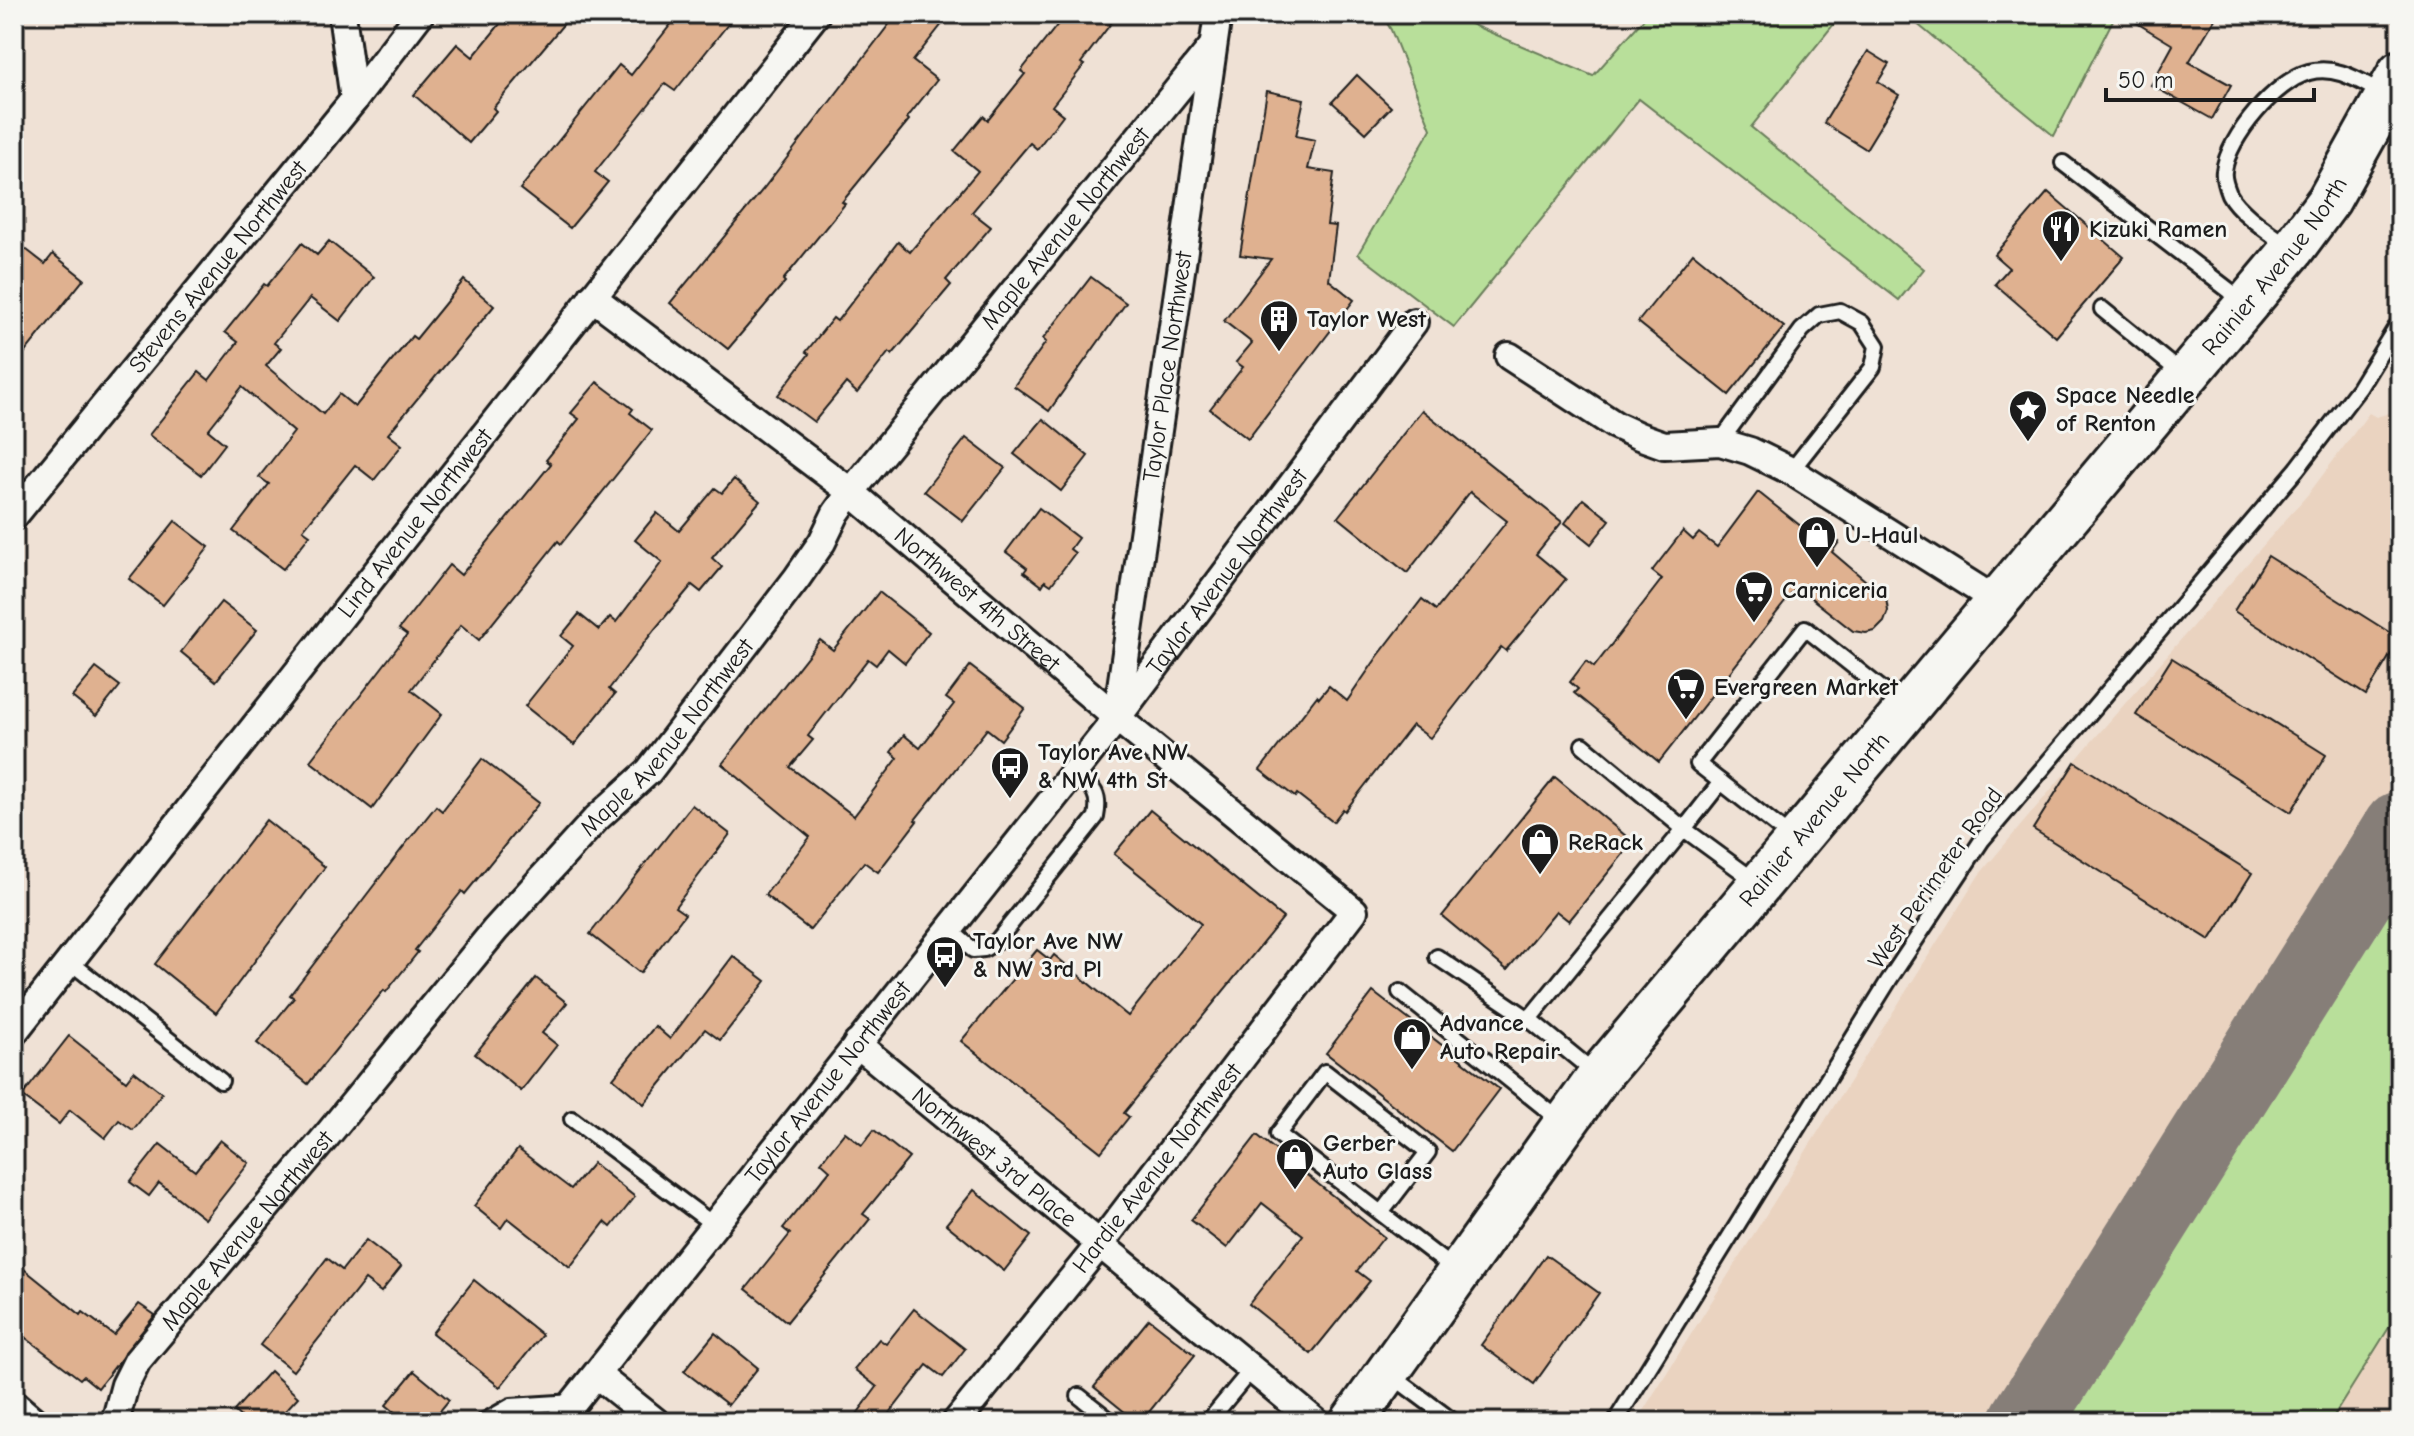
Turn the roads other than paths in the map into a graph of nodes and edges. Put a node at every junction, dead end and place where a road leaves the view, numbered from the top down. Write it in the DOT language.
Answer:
graph roads {
  1 [pos="342,14"];
  2 [pos="420,14"];
  3 [pos="816,14"];
  4 [pos="1218,14"];
  5 [pos="1213,46"];
  6 [pos="2394,84"];
  7 [pos="354,100"];
  8 [pos="2063,163"];
  9 [pos="2292,250"];
  10 [pos="592,297"];
  11 [pos="2247,304"];
  12 [pos="2102,309"];
  13 [pos="2400,321"];
  14 [pos="1414,322"];
  15 [pos="1509,356"];
  16 [pos="2186,377"];
  17 [pos="1720,442"];
  18 [pos="1791,471"];
  19 [pos="851,492"];
  20 [pos="14,516"];
  21 [pos="1997,601"];
  22 [pos="1907,709"];
  23 [pos="1117,718"];
  24 [pos="1583,745"];
  25 [pos="1074,772"];
  26 [pos="1721,782"];
  27 [pos="1684,829"];
  28 [pos="1796,841"];
  29 [pos="1759,884"];
  30 [pos="1354,911"];
  31 [pos="949,929"];
  32 [pos="1437,957"];
  33 [pos="69,961"];
  34 [pos="1400,992"];
  35 [pos="1529,1019"];
  36 [pos="14,1032"];
  37 [pos="857,1044"];
  38 [pos="1599,1076"];
  39 [pos="221,1081"];
  40 [pos="572,1119"];
  41 [pos="1564,1124"];
  42 [pos="1381,1213"];
  43 [pos="714,1225"];
  44 [pos="1100,1244"];
  45 [pos="1458,1273"];
  46 [pos="1251,1370"];
  47 [pos="1388,1372"];
  48 [pos="597,1375"];
  49 [pos="1079,1396"];
  50 [pos="14,1404"];
  51 [pos="566,1412"];
  52 [pos="35,1422"];
  53 [pos="115,1422"];
  54 [pos="483,1422"];
  55 [pos="656,1422"];
  56 [pos="956,1422"];
  57 [pos="1112,1422"];
  58 [pos="1208,1422"];
  59 [pos="1316,1422"];
  60 [pos="1352,1422"];
  61 [pos="1454,1422"];
  62 [pos="1615,1422"];
  1 -- 7 [label="street"];
  2 -- 7 [label="street, Stevens Avenue Northwest"];
  3 -- 10 [label="street, Lind Avenue Northwest"];
  4 -- 5 [label="street, Taylor Place Northwest"];
  5 -- 19 [label="street, Maple Avenue Northwest"];
  5 -- 23 [label="street, Taylor Place Northwest"];
  6 -- 9 [label="main road, Rainier Avenue North"];
  6 -- 9 [label="lane"];
  7 -- 20 [label="street, Stevens Avenue Northwest"];
  8 -- 11 [label="lane"];
  9 -- 11 [label="main road, Rainier Avenue North"];
  10 -- 19 [label="street, Northwest 4th Street"];
  10 -- 33 [label="street, Lind Avenue Northwest"];
  11 -- 16 [label="main road, Rainier Avenue North"];
  12 -- 16 [label="lane"];
  13 -- 62 [label="lane, West Perimeter Road"];
  14 -- 23 [label="street, Taylor Avenue Northwest"];
  15 -- 17 [label="street"];
  16 -- 21 [label="main road, Rainier Avenue North"];
  17 -- 18 [label="street"];
  17 -- 18 [label="lane"];
  18 -- 21 [label="street"];
  19 -- 23 [label="street, Northwest 4th Street"];
  19 -- 53 [label="street, Maple Avenue Northwest"];
  21 -- 22 [label="main road, Rainier Avenue North"];
  22 -- 26 [label="lane"];
  22 -- 28 [label="main road, Rainier Avenue North"];
  23 -- 25 [label="street, Taylor Avenue Northwest"];
  23 -- 30 [label="street, Northwest 4th Street"];
  24 -- 27 [label="lane"];
  25 -- 31 [label="street, Taylor Avenue Northwest"];
  25 -- 31 [label="lane"];
  26 -- 27 [label="lane"];
  26 -- 28 [label="lane"];
  27 -- 29 [label="lane"];
  27 -- 35 [label="lane"];
  28 -- 29 [label="main road, Rainier Avenue North"];
  29 -- 38 [label="main road, Rainier Avenue North"];
  30 -- 44 [label="street, Hardie Avenue Northwest"];
  31 -- 37 [label="street, Taylor Avenue Northwest"];
  32 -- 35 [label="lane"];
  33 -- 36 [label="street, Lind Avenue Northwest"];
  33 -- 39 [label="lane"];
  34 -- 41 [label="lane"];
  35 -- 38 [label="lane"];
  37 -- 43 [label="street, Taylor Avenue Northwest"];
  37 -- 44 [label="street, Northwest 3rd Place"];
  38 -- 41 [label="main road, Rainier Avenue North"];
  40 -- 43 [label="lane"];
  41 -- 45 [label="main road, Rainier Avenue North"];
  42 -- 42 [label="lane"];
  42 -- 45 [label="lane"];
  43 -- 48 [label="street, Taylor Avenue Northwest"];
  44 -- 46 [label="street, Northwest 3rd Place"];
  44 -- 56 [label="street, Hardie Avenue Northwest"];
  45 -- 47 [label="main road, Rainier Avenue North"];
  46 -- 58 [label="lane"];
  46 -- 59 [label="street, Northwest 3rd Place"];
  47 -- 60 [label="main road, Rainier Avenue North"];
  47 -- 61 [label="lane"];
  48 -- 51 [label="street, Taylor Avenue Northwest"];
  48 -- 55 [label="street"];
  49 -- 57 [label="lane"];
  50 -- 52 [label="street"];
  51 -- 54 [label="lane"];
}
